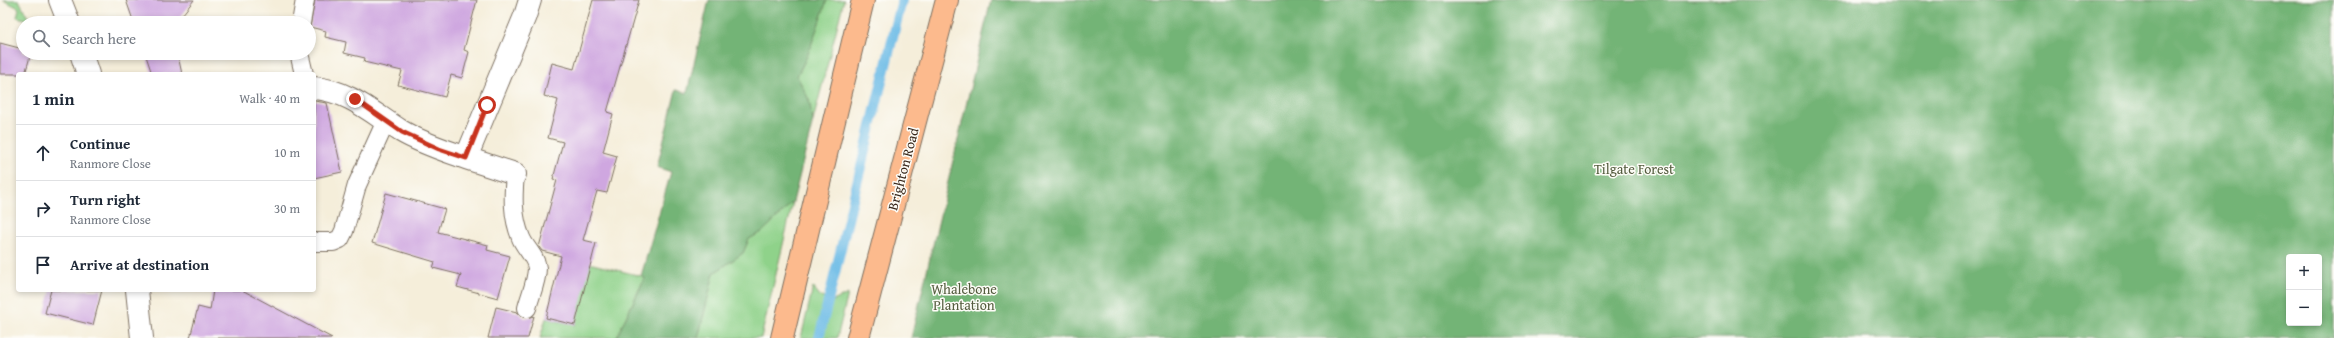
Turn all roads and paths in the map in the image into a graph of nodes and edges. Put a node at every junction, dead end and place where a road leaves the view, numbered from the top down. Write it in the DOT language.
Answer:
graph roads {
  1 [pos="60,0"];
  2 [pos="305,0"];
  3 [pos="530,0"];
  4 [pos="863,0"];
  5 [pos="947,0"];
  6 [pos="66,16"];
  7 [pos="302,16"];
  8 [pos="83,60"];
  9 [pos="301,60"];
  10 [pos="87,72"];
  11 [pos="304,72"];
  12 [pos="316,88"];
  13 [pos="386,121"];
  14 [pos="466,158"];
  15 [pos="515,174"];
  16 [pos="316,242"];
  17 [pos="136,292"];
  18 [pos="527,308"];
  19 [pos="142,338"];
  20 [pos="782,338"];
  21 [pos="858,338"];
  1 -- 6 [label="street"];
  2 -- 7 [label="lane"];
  3 -- 14 [label="street"];
  4 -- 20 [label="main road"];
  5 -- 21 [label="main road, Brighton Road"];
  8 -- 10 [label="street"];
  9 -- 11 [label="lane"];
  12 -- 13 [label="street"];
  13 -- 14 [label="street"];
  13 -- 16 [label="lane"];
  14 -- 15 [label="street"];
  15 -- 18 [label="lane"];
  17 -- 19 [label="street"];
}
